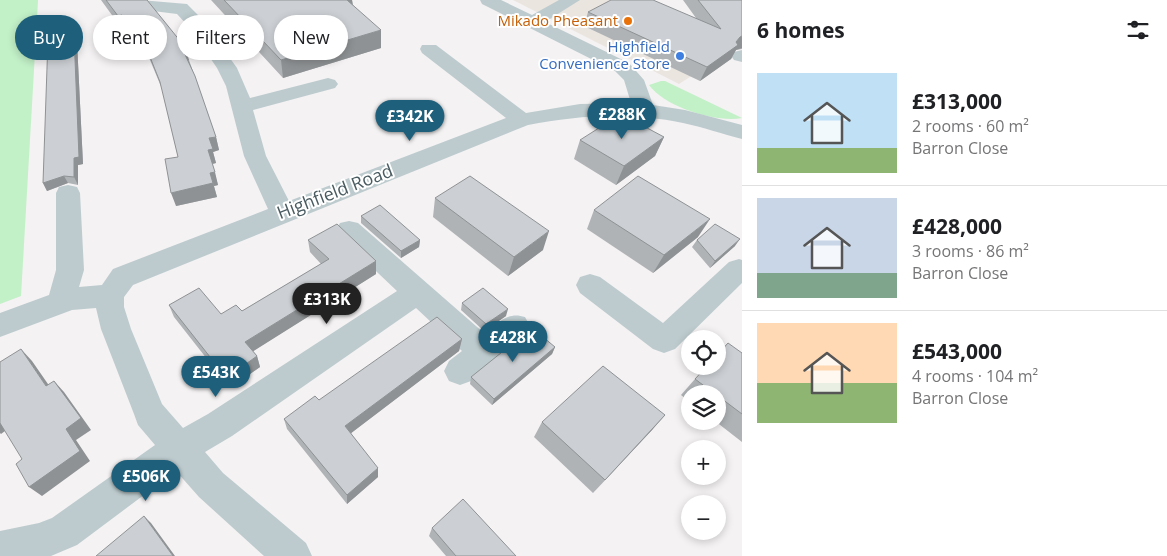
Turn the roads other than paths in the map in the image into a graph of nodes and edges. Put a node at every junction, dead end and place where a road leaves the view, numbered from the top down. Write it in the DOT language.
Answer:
graph roads {
  1 [pos="148,0"];
  2 [pos="488,0"];
  3 [pos="572,0"];
  4 [pos="188,4"];
  5 [pos="540,12"];
  6 [pos="429,49"];
  7 [pos="328,84"];
  8 [pos="242,106"];
  9 [pos="643,109"];
  10 [pos="522,120"];
  11 [pos="742,132"];
  12 [pos="68,193"];
  13 [pos="282,213"];
  14 [pos="349,230"];
  15 [pos="742,271"];
  16 [pos="590,285"];
  17 [pos="417,292"];
  18 [pos="110,295"];
  19 [pos="61,302"];
  20 [pos="0,325"];
  21 [pos="515,326"];
  22 [pos="484,351"];
  23 [pos="460,371"];
  24 [pos="178,449"];
  25 [pos="0,550"];
  26 [pos="293,556"];
  1 -- 4 [label="street"];
  2 -- 5 [label="street"];
  3 -- 5 [label="street"];
  4 -- 8 [label="street"];
  5 -- 9 [label="street"];
  6 -- 10 [label="street"];
  7 -- 8 [label="street"];
  8 -- 13 [label="street"];
  9 -- 10 [label="street, Highfield Road"];
  9 -- 11 [label="street, Highfield Road"];
  10 -- 13 [label="street, Highfield Road"];
  12 -- 19 [label="street"];
  13 -- 18 [label="street, Highfield Road"];
  14 -- 17 [label="street"];
  15 -- 16 [label="street"];
  17 -- 22 [label="street"];
  17 -- 24 [label="street"];
  18 -- 19 [label="street"];
  18 -- 24 [label="street"];
  19 -- 20 [label="street"];
  21 -- 22 [label="street"];
  22 -- 23 [label="street"];
  24 -- 25 [label="street"];
  24 -- 26 [label="street"];
}
